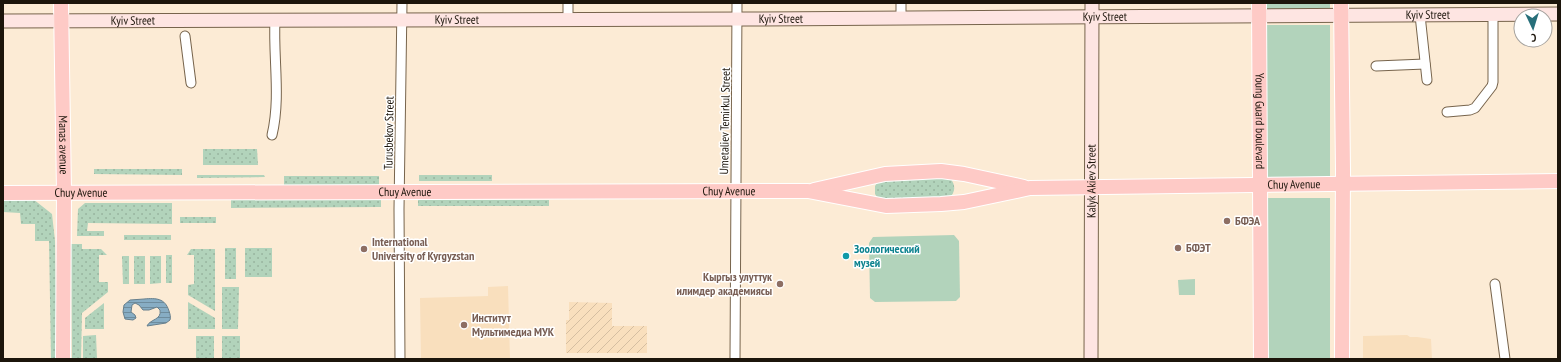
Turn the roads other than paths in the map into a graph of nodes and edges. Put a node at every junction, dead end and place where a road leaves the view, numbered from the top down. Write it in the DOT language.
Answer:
graph roads {
  1 [pos="61,3"];
  2 [pos="402,3"];
  3 [pos="568,3"];
  4 [pos="738,3"];
  5 [pos="901,3"];
  6 [pos="1092,3"];
  7 [pos="1341,9"];
  8 [pos="1259,10"];
  9 [pos="1558,14"];
  10 [pos="1420,15"];
  11 [pos="1493,15"];
  12 [pos="1092,17"];
  13 [pos="900,18"];
  14 [pos="568,19"];
  15 [pos="737,19"];
  16 [pos="275,20"];
  17 [pos="402,20"];
  18 [pos="3,21"];
  19 [pos="61,21"];
  20 [pos="184,36"];
  21 [pos="1425,64"];
  22 [pos="1376,66"];
  23 [pos="1427,80"];
  24 [pos="190,83"];
  25 [pos="1447,112"];
  26 [pos="272,135"];
  27 [pos="1558,181"];
  28 [pos="1342,185"];
  29 [pos="1260,186"];
  30 [pos="1030,188"];
  31 [pos="1092,188"];
  32 [pos="736,191"];
  33 [pos="808,191"];
  34 [pos="3,192"];
  35 [pos="64,192"];
  36 [pos="400,192"];
  37 [pos="1495,284"];
  38 [pos="63,359"];
  39 [pos="400,359"];
  40 [pos="735,359"];
  41 [pos="1091,359"];
  42 [pos="1261,359"];
  43 [pos="1342,359"];
  44 [pos="1505,359"];
  1 -- 19 [label="main road, Manas avenue"];
  2 -- 17 [label="street, Turusbekov Street"];
  3 -- 14 [label="street"];
  4 -- 15 [label="street, Umetaliev Temirkul Street"];
  5 -- 13 [label="street"];
  6 -- 12 [label="main road, Kalyk Akiev Street"];
  7 -- 8 [label="main road, Kyiv Street"];
  7 -- 10 [label="main road, Kyiv Street"];
  7 -- 28 [label="main road"];
  8 -- 12 [label="main road, Kyiv Street"];
  8 -- 29 [label="main road, Young Guard boulevard"];
  9 -- 11 [label="main road, Kyiv Street"];
  10 -- 11 [label="main road, Kyiv Street"];
  10 -- 21 [label="street"];
  11 -- 25 [label="street"];
  12 -- 13 [label="main road, Kyiv Street"];
  12 -- 31 [label="main road, Kalyk Akiev Street"];
  13 -- 15 [label="main road, Kyiv Street"];
  14 -- 15 [label="main road, Kyiv Street"];
  14 -- 17 [label="main road, Kyiv Street"];
  15 -- 32 [label="street, Umetaliev Temirkul Street"];
  16 -- 17 [label="main road, Kyiv Street"];
  16 -- 19 [label="main road, Kyiv Street"];
  16 -- 26 [label="street"];
  17 -- 36 [label="street, Turusbekov Street"];
  18 -- 19 [label="main road, Kyiv Street"];
  19 -- 35 [label="main road, Manas avenue"];
  20 -- 24 [label="street"];
  21 -- 22 [label="street"];
  21 -- 23 [label="street"];
  27 -- 28 [label="main road, Chuy Avenue"];
  28 -- 29 [label="main road, Chuy Avenue"];
  28 -- 43 [label="main road"];
  29 -- 31 [label="main road, Chuy Avenue"];
  29 -- 42 [label="main road, Young Guard boulevard"];
  30 -- 31 [label="main road, Chuy Avenue"];
  30 -- 33 [label="main road, Chuy Avenue"];
  30 -- 33 [label="main road, Chuy Avenue"];
  31 -- 41 [label="main road, Kalyk Akiev Street"];
  32 -- 33 [label="main road, Chuy Avenue"];
  32 -- 36 [label="main road, Chuy Avenue"];
  32 -- 40 [label="street, Umetaliev Temirkul Street"];
  34 -- 35 [label="main road, Chuy Avenue"];
  35 -- 36 [label="main road, Chuy Avenue"];
  35 -- 38 [label="main road, Manas avenue"];
  36 -- 39 [label="street, Turusbekov Street"];
  37 -- 44 [label="street"];
}
